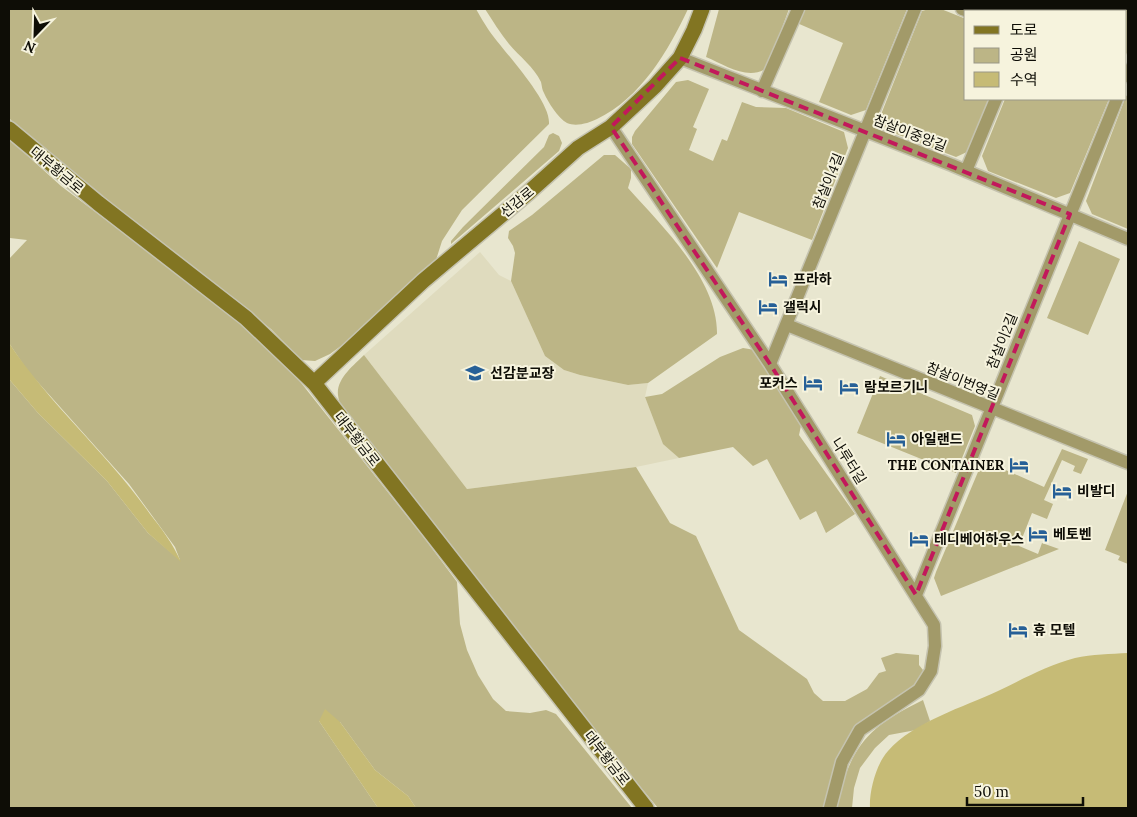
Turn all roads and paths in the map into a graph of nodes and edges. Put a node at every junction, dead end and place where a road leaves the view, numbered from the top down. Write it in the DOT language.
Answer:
graph roads {
  1 [pos="702,9"];
  2 [pos="798,9"];
  3 [pos="915,9"];
  4 [pos="680,58"];
  5 [pos="762,91"];
  6 [pos="996,100"];
  7 [pos="1117,100"];
  8 [pos="611,127"];
  9 [pos="9,128"];
  10 [pos="864,131"];
  11 [pos="966,171"];
  12 [pos="1070,214"];
  13 [pos="1128,239"];
  14 [pos="787,325"];
  15 [pos="770,364"];
  16 [pos="314,383"];
  17 [pos="991,408"];
  18 [pos="1128,463"];
  19 [pos="916,595"];
  20 [pos="646,808"];
  21 [pos="830,808"];
  1 -- 4 [label="main road, 선감로"];
  2 -- 5 [label="street"];
  3 -- 10 [label="street, 참살이4길"];
  4 -- 5 [label="street, 참살이중앙길"];
  4 -- 8 [label="main road, 선감로"];
  5 -- 10 [label="street, 참살이중앙길"];
  6 -- 11 [label="street"];
  7 -- 12 [label="street, 참살이2길"];
  8 -- 15 [label="street, 나루터길"];
  8 -- 16 [label="main road, 선감로"];
  9 -- 16 [label="main road, 대부황금로"];
  10 -- 11 [label="street, 참살이중앙길"];
  10 -- 14 [label="street, 참살이4길"];
  11 -- 12 [label="street, 참살이중앙길"];
  12 -- 13 [label="street, 참살이중앙길"];
  12 -- 17 [label="street, 참살이2길"];
  14 -- 15 [label="street, 참살이4길"];
  14 -- 17 [label="street, 참살이번영길"];
  15 -- 19 [label="street, 나루터길"];
  16 -- 20 [label="main road, 대부황금로"];
  17 -- 18 [label="street, 참살이번영길"];
  17 -- 19 [label="street, 참살이2길"];
  19 -- 21 [label="street, 나루터길"];
}
